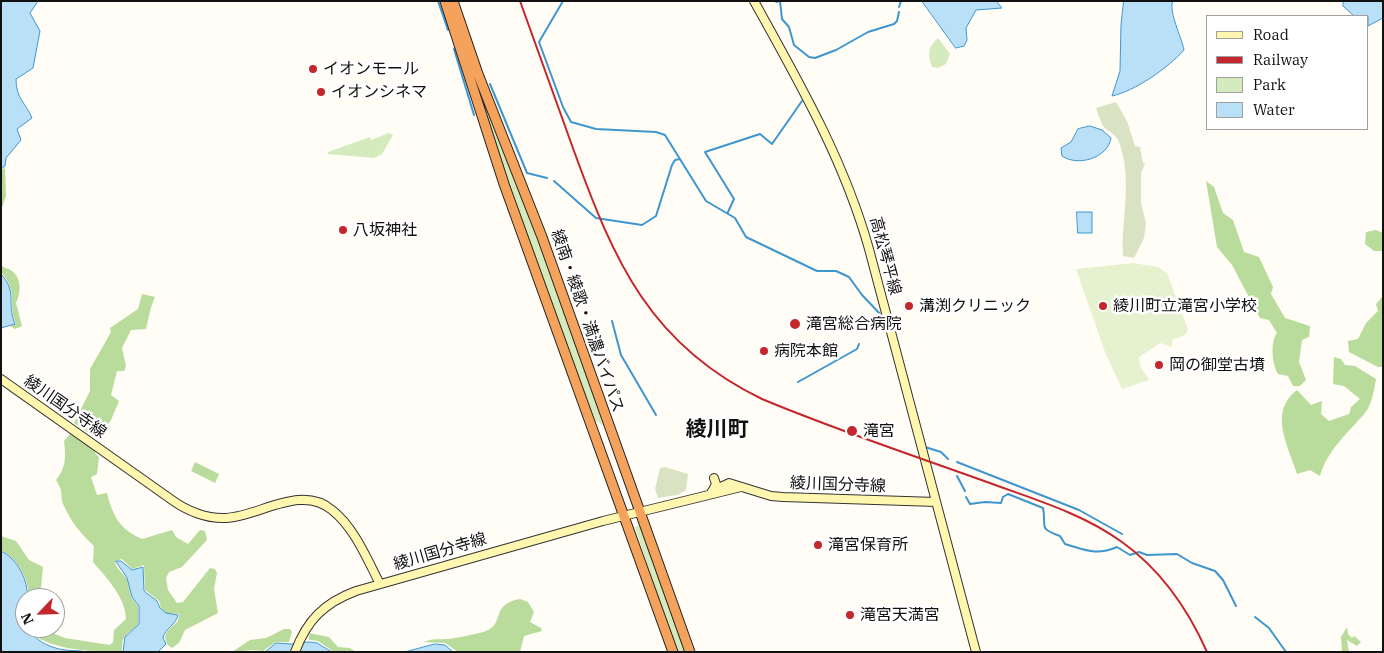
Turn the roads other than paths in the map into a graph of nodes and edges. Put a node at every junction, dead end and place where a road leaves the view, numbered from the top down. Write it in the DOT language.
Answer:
graph roads {
  1 [pos="445,1"];
  2 [pos="453,1"];
  3 [pos="754,1"];
  4 [pos="1,379"];
  5 [pos="714,478"];
  6 [pos="741,487"];
  7 [pos="712,490"];
  8 [pos="697,497"];
  9 [pos="936,502"];
  10 [pos="639,512"];
  11 [pos="625,516"];
  12 [pos="380,584"];
  13 [pos="295,652"];
  14 [pos="673,652"];
  15 [pos="690,652"];
  16 [pos="976,652"];
  1 -- 11 [label="highway, 綾南・綾歌・満濃バイパス"];
  2 -- 10 [label="highway, 綾南・綾歌・満濃バイパス"];
  3 -- 9 [label="main road, 高松琴平線"];
  4 -- 12 [label="main road, 綾川国分寺線"];
  5 -- 7 [label="main road"];
  6 -- 7 [label="main road, 綾川国分寺線"];
  6 -- 8 [label="main road, 綾川国分寺線"];
  6 -- 9 [label="main road, 綾川国分寺線"];
  7 -- 8 [label="main road, 綾川国分寺線"];
  8 -- 10 [label="main road, 綾川国分寺線"];
  9 -- 16 [label="main road, 高松琴平線"];
  10 -- 11 [label="main road, 綾川国分寺線"];
  10 -- 15 [label="highway, 綾南・綾歌・満濃バイパス"];
  11 -- 12 [label="main road, 綾川国分寺線"];
  11 -- 14 [label="highway, 綾南・綾歌・満濃バイパス"];
  12 -- 13 [label="main road"];
}
